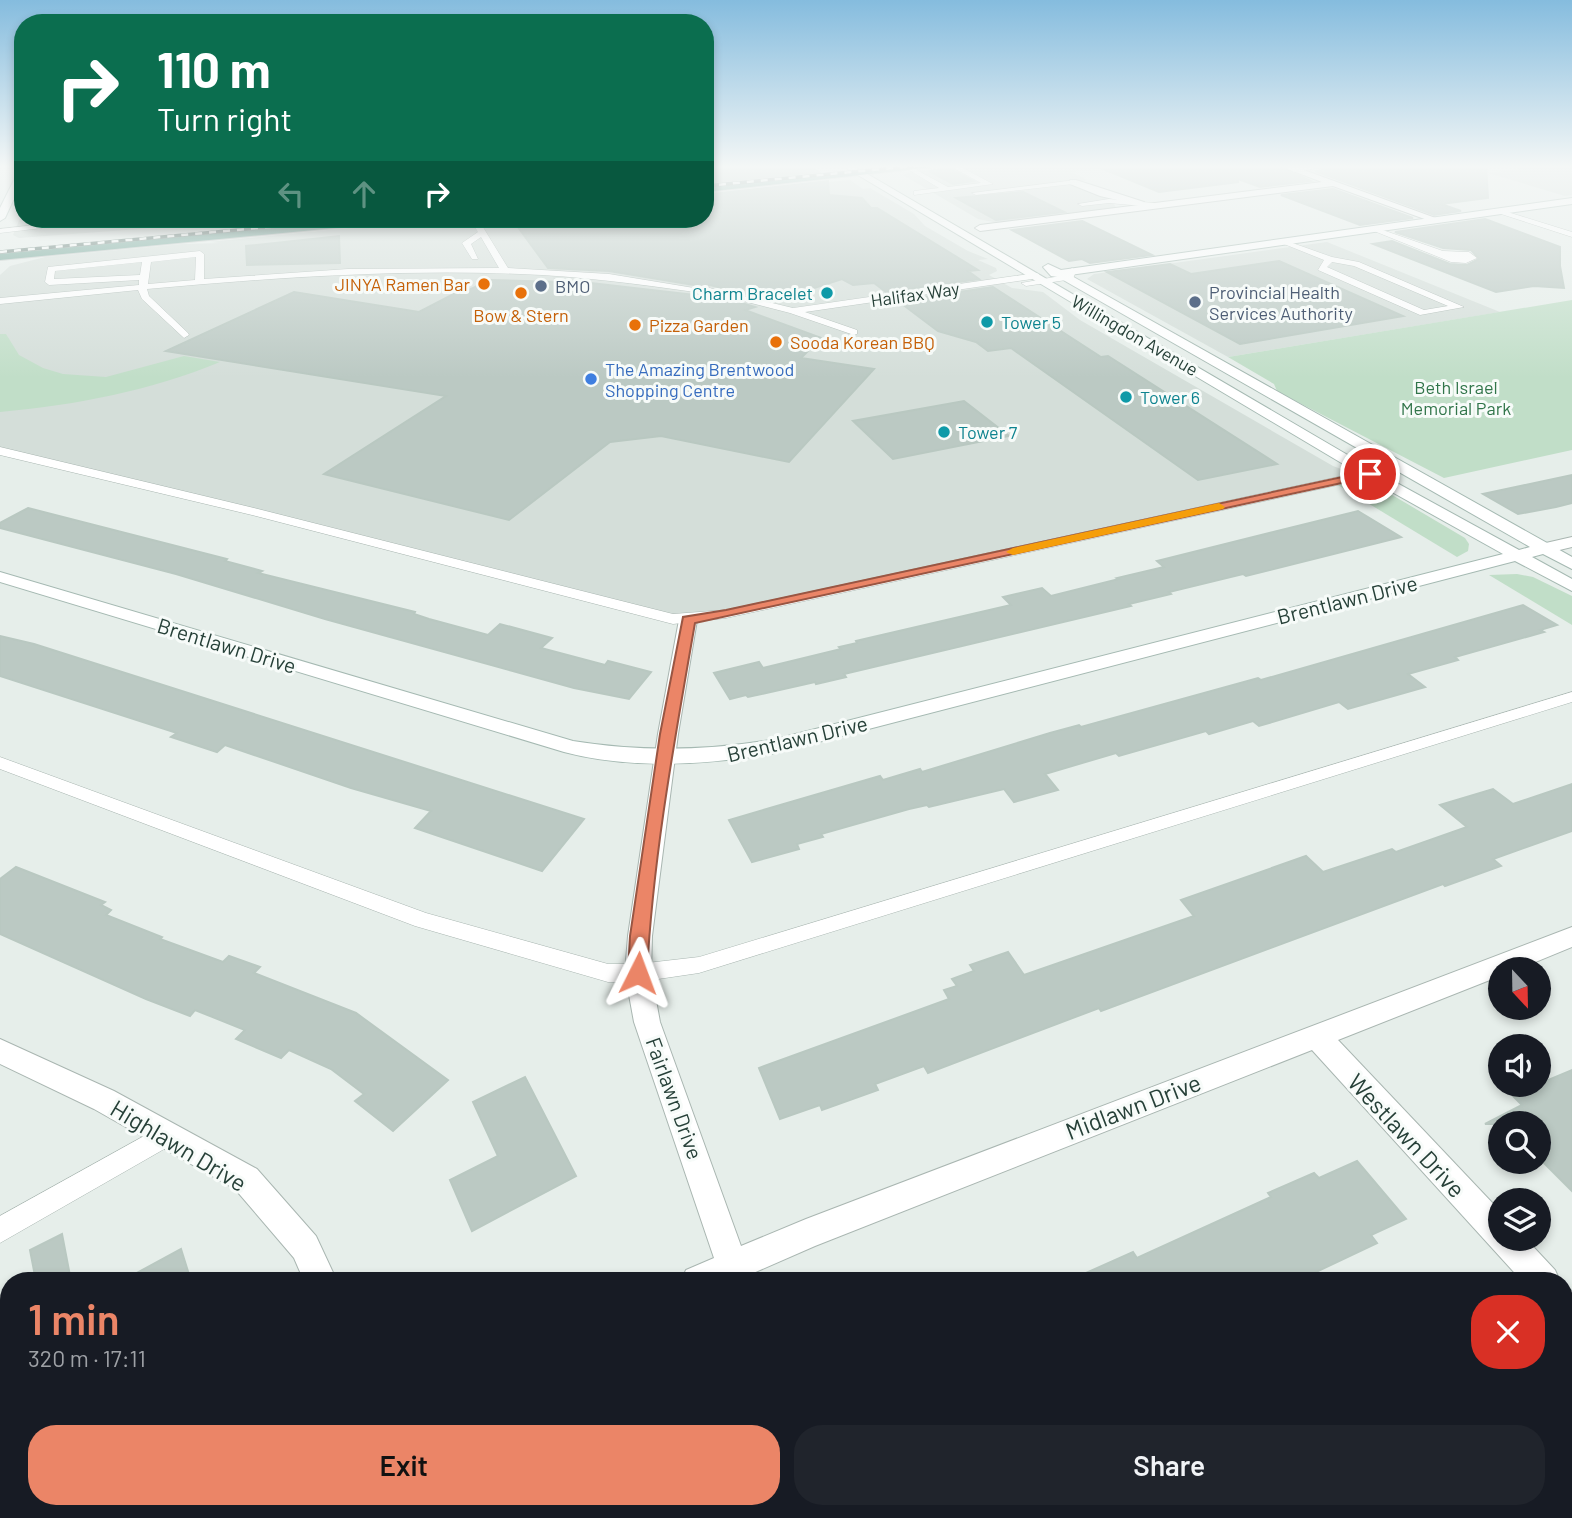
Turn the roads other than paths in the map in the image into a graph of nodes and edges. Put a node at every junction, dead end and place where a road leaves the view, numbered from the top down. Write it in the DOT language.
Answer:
graph roads {
  1 [pos="104,236"];
  2 [pos="224,236"];
  3 [pos="477,236"];
  4 [pos="484,236"];
  5 [pos="966,236"];
  6 [pos="1330,236"];
  7 [pos="1395,236"];
  8 [pos="48,241"];
  9 [pos="1287,242"];
  10 [pos="46,253"];
  11 [pos="1443,254"];
  12 [pos="0,257"];
  13 [pos="475,257"];
  14 [pos="1330,259"];
  15 [pos="147,260"];
  16 [pos="1041,263"];
  17 [pos="0,267"];
  18 [pos="504,269"];
  19 [pos="1066,274"];
  20 [pos="1040,279"];
  21 [pos="144,282"];
  22 [pos="199,283"];
  23 [pos="970,286"];
  24 [pos="695,289"];
  25 [pos="874,290"];
  26 [pos="709,291"];
  27 [pos="0,301"];
  28 [pos="892,307"];
  29 [pos="793,311"];
  30 [pos="854,332"];
  31 [pos="184,335"];
  32 [pos="0,451"];
  33 [pos="1370,474"];
  34 [pos="1572,542"];
  35 [pos="1543,549"];
  36 [pos="1515,556"];
  37 [pos="1572,564"];
  38 [pos="0,577"];
  39 [pos="1572,586"];
  40 [pos="688,620"];
  41 [pos="1572,697"];
  42 [pos="665,758"];
  43 [pos="0,763"];
  44 [pos="1572,937"];
  45 [pos="638,973"];
  46 [pos="1316,1035"];
  47 [pos="0,1051"];
  48 [pos="164,1136"];
  49 [pos="1488,1221"];
  50 [pos="0,1230"];
  51 [pos="1516,1251"];
  52 [pos="317,1272"];
  53 [pos="735,1272"];
  54 [pos="737,1272"];
  55 [pos="1536,1272"];
  1 -- 8 [label="main road"];
  2 -- 10 [label="main road"];
  3 -- 13 [label="lane"];
  4 -- 18 [label="lane"];
  5 -- 20 [label="street, Willingdon Avenue"];
  6 -- 9 [label="street"];
  7 -- 11 [label="lane"];
  9 -- 14 [label="lane"];
  9 -- 19 [label="street"];
  10 -- 12 [label="main road"];
  10 -- 17 [label="main road"];
  14 -- 14 [label="lane"];
  15 -- 21 [label="lane"];
  15 -- 21 [label="lane"];
  15 -- 22 [label="lane"];
  16 -- 19 [label="street, Willingdon Avenue"];
  18 -- 22 [label="lane"];
  18 -- 24 [label="lane"];
  19 -- 20 [label="street"];
  19 -- 35 [label="street, Willingdon Avenue"];
  20 -- 23 [label="lane, Halifax Way"];
  20 -- 28 [label="lane"];
  20 -- 33 [label="street, Willingdon Avenue"];
  21 -- 22 [label="lane"];
  21 -- 27 [label="lane"];
  21 -- 31 [label="lane"];
  23 -- 25 [label="lane"];
  23 -- 29 [label="lane, Halifax Way"];
  26 -- 29 [label="lane"];
  29 -- 30 [label="lane"];
  32 -- 40 [label="lane"];
  33 -- 36 [label="street, Willingdon Avenue"];
  33 -- 40 [label="lane"];
  34 -- 35 [label="street, Brentlawn Drive"];
  35 -- 36 [label="street, Brentlawn Drive"];
  35 -- 37 [label="street, Willingdon Avenue"];
  36 -- 39 [label="street, Willingdon Avenue"];
  36 -- 42 [label="street, Brentlawn Drive"];
  38 -- 42 [label="street, Brentlawn Drive"];
  40 -- 42 [label="street, Fairlawn Drive"];
  41 -- 45 [label="lane"];
  42 -- 45 [label="street, Fairlawn Drive"];
  43 -- 45 [label="lane"];
  44 -- 46 [label="street, Midlawn Drive"];
  45 -- 53 [label="street, Fairlawn Drive"];
  46 -- 49 [label="street, Westlawn Drive"];
  46 -- 54 [label="street, Midlawn Drive"];
  47 -- 48 [label="street, Highlawn Drive"];
  48 -- 50 [label="lane"];
  48 -- 52 [label="street, Highlawn Drive"];
  51 -- 55 [label="street"];
}
